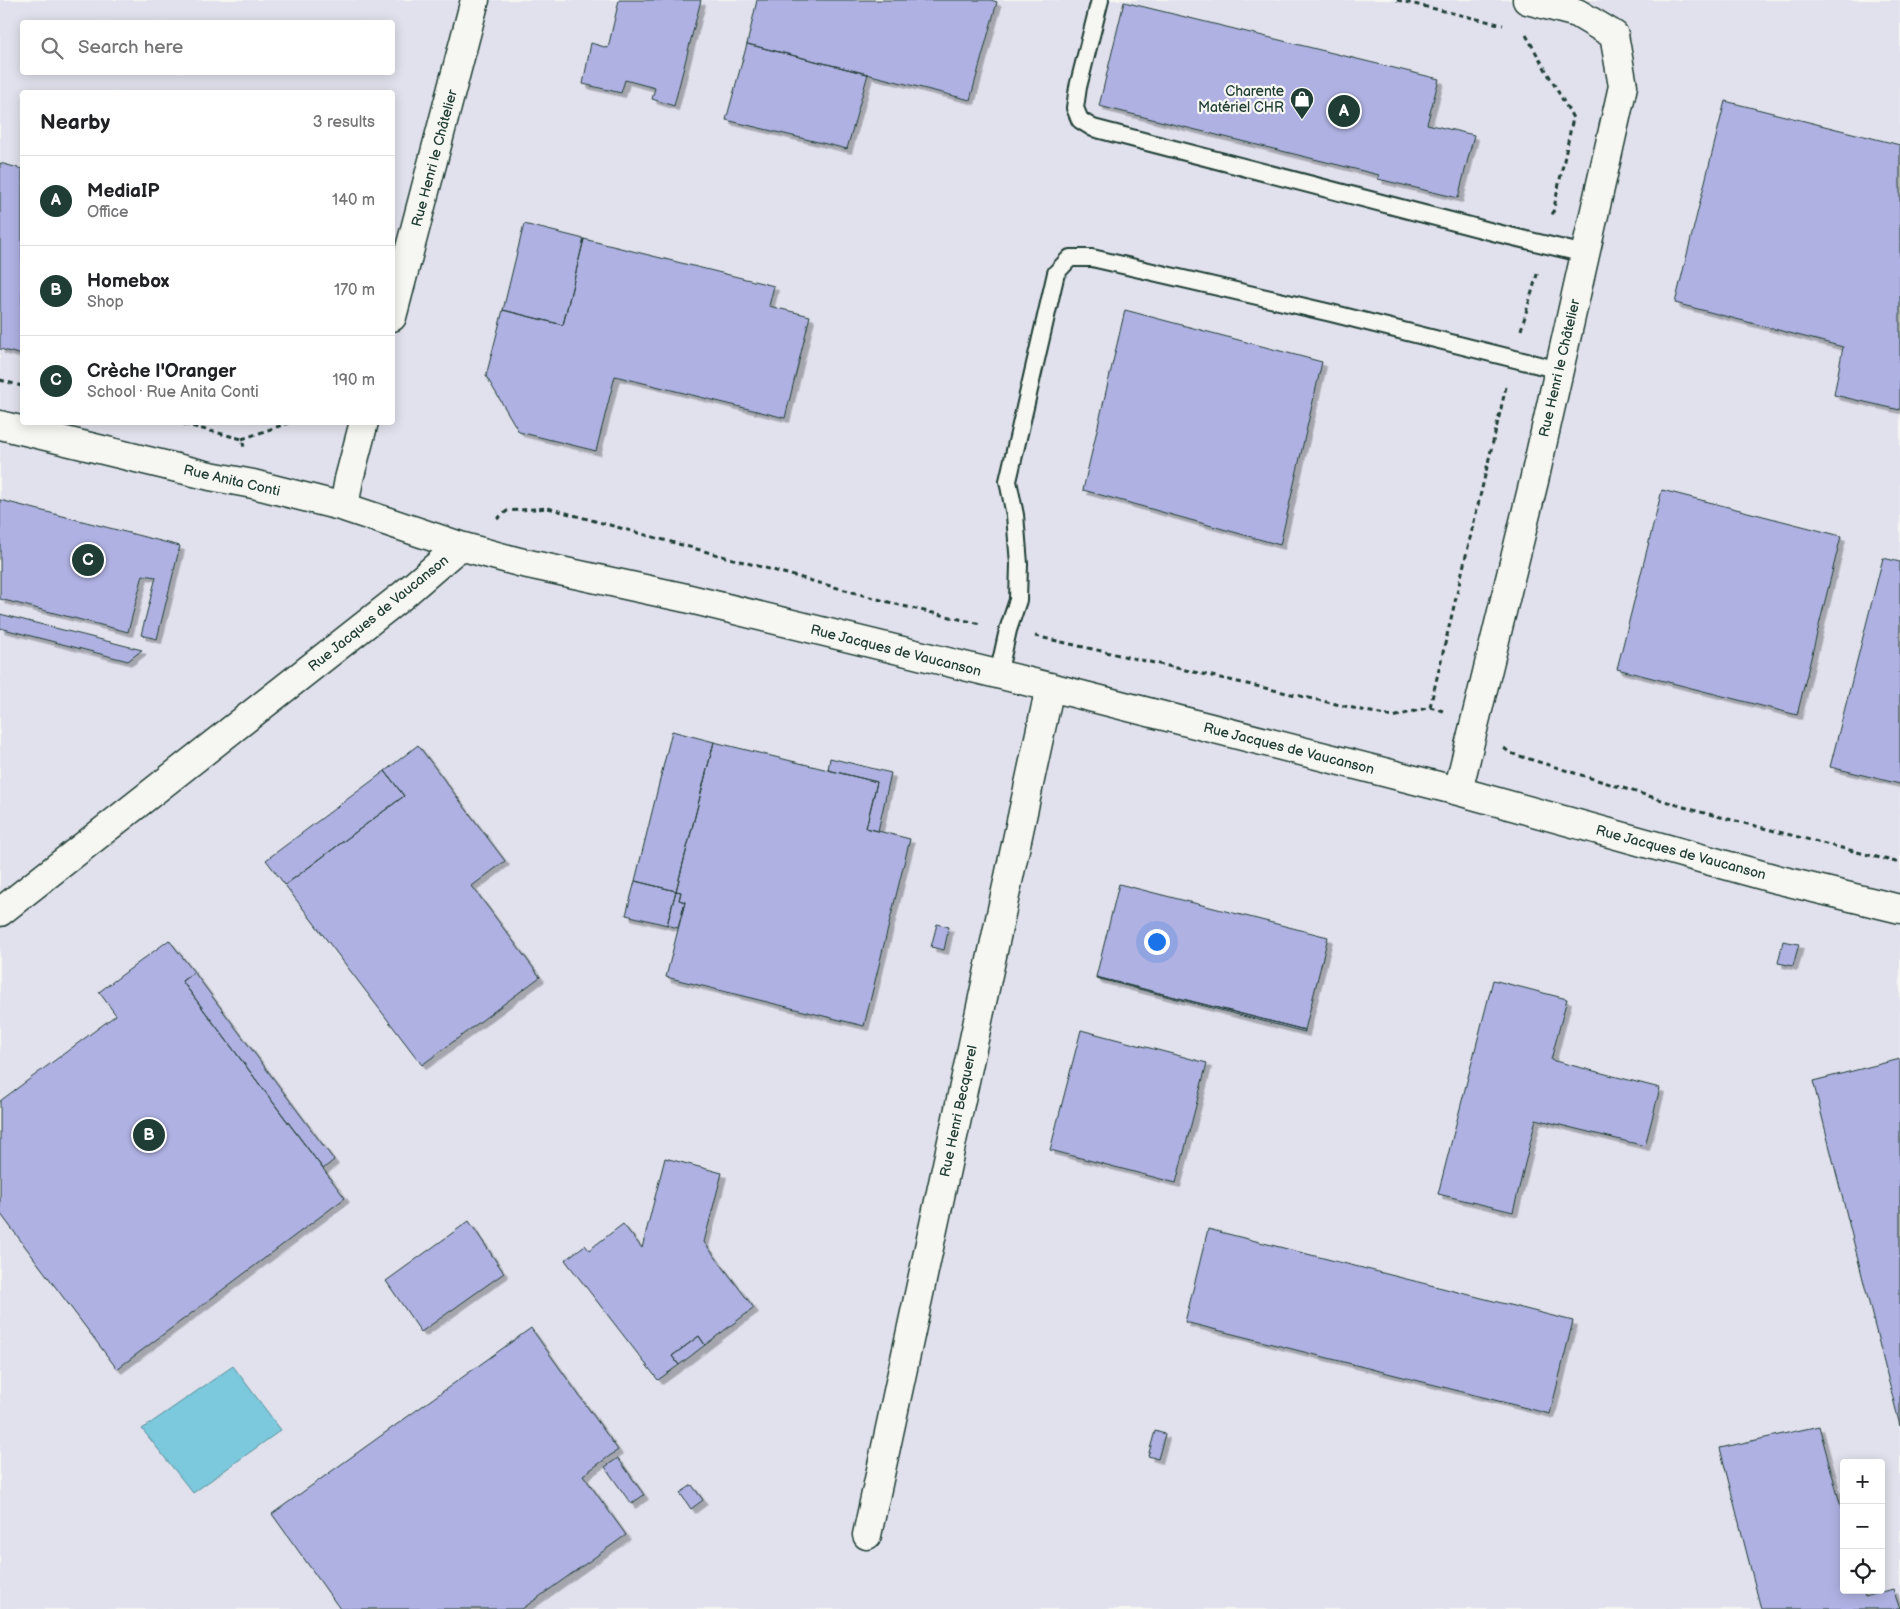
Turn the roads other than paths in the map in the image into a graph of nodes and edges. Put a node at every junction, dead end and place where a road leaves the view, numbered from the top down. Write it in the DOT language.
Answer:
graph roads {
  1 [pos="475,0"];
  2 [pos="1100,0"];
  3 [pos="1528,0"];
  4 [pos="1585,254"];
  5 [pos="395,306"];
  6 [pos="1559,370"];
  7 [pos="0,425"];
  8 [pos="363,425"];
  9 [pos="344,507"];
  10 [pos="460,546"];
  11 [pos="998,675"];
  12 [pos="1050,688"];
  13 [pos="1458,791"];
  14 [pos="1900,909"];
  15 [pos="0,912"];
  16 [pos="867,1535"];
  1 -- 5 [label="street, Rue Henri le Châtelier"];
  2 -- 4 [label="lane"];
  3 -- 4 [label="street, Rue Henri le Châtelier"];
  4 -- 6 [label="street, Rue Henri le Châtelier"];
  6 -- 11 [label="lane"];
  6 -- 13 [label="street, Rue Henri le Châtelier"];
  7 -- 9 [label="street, Rue Anita Conti"];
  8 -- 9 [label="street"];
  9 -- 10 [label="street, Rue Anita Conti"];
  10 -- 11 [label="street, Rue Jacques de Vaucanson"];
  10 -- 15 [label="street, Rue Jacques de Vaucanson"];
  11 -- 12 [label="street, Rue Jacques de Vaucanson"];
  12 -- 13 [label="street, Rue Jacques de Vaucanson"];
  12 -- 16 [label="street, Rue Henri Becquerel"];
  13 -- 14 [label="street, Rue Jacques de Vaucanson"];
}
